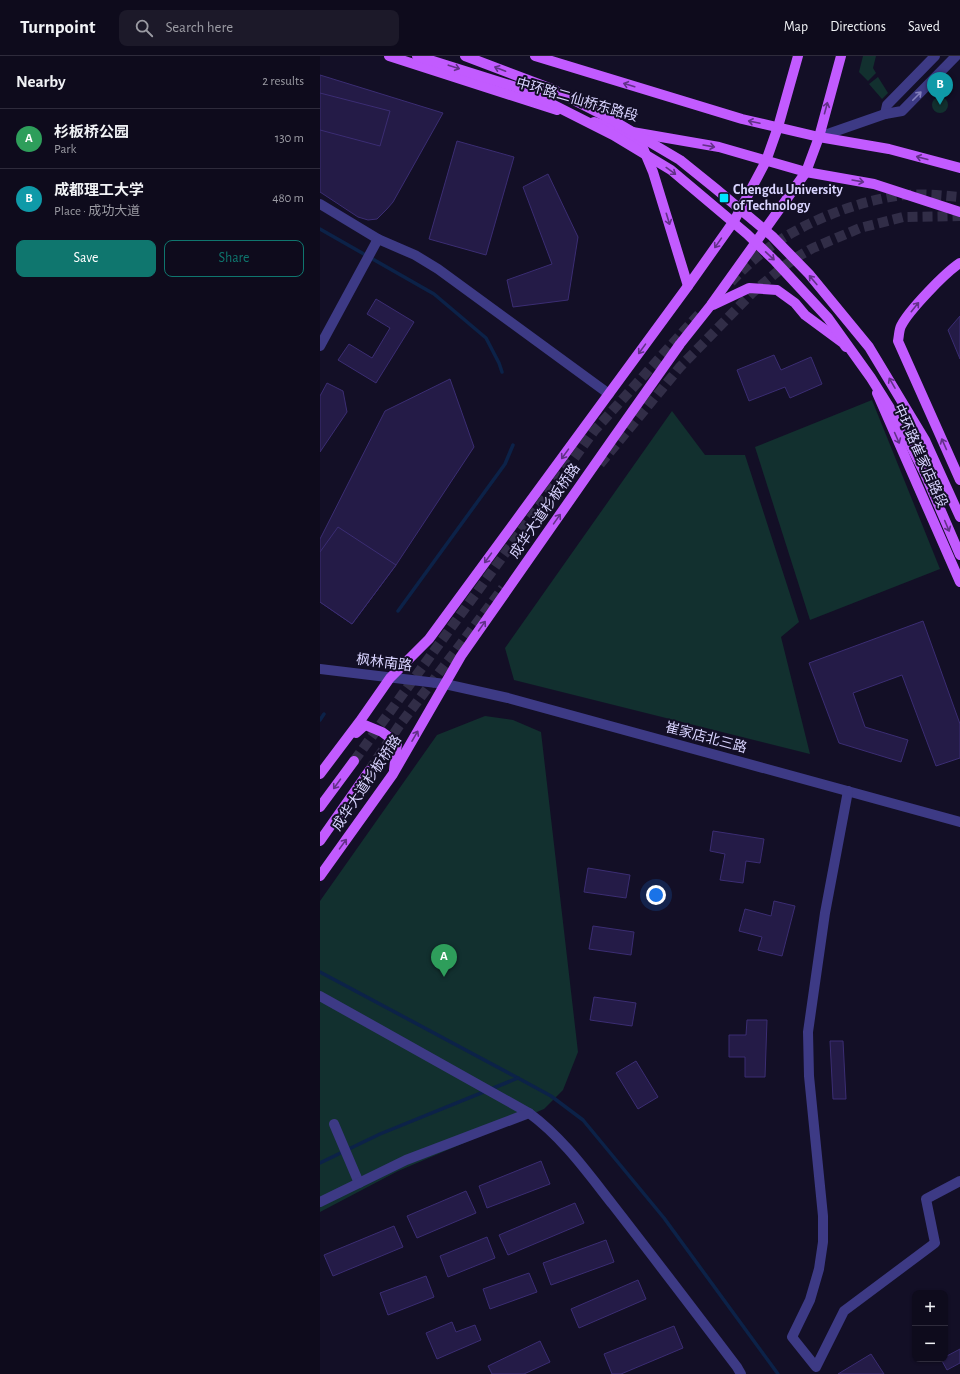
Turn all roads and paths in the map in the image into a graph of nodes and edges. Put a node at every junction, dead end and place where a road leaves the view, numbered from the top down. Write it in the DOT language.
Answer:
graph roads {
  1 [pos="389,56"];
  2 [pos="417,56"];
  3 [pos="465,56"];
  4 [pos="535,56"];
  5 [pos="798,56"];
  6 [pos="841,56"];
  7 [pos="935,56"];
  8 [pos="956,56"];
  9 [pos="885,114"];
  10 [pos="778,127"];
  11 [pos="616,129"];
  12 [pos="819,137"];
  13 [pos="766,161"];
  14 [pos="960,168"];
  15 [pos="806,172"];
  16 [pos="320,204"];
  17 [pos="960,212"];
  18 [pos="378,239"];
  19 [pos="960,263"];
  20 [pos="688,286"];
  21 [pos="712,305"];
  22 [pos="320,346"];
  23 [pos="609,394"];
  24 [pos="960,480"];
  25 [pos="960,518"];
  26 [pos="960,556"];
  27 [pos="960,582"];
  28 [pos="320,669"];
  29 [pos="390,678"];
  30 [pos="444,684"];
  31 [pos="345,741"];
  32 [pos="354,761"];
  33 [pos="369,770"];
  34 [pos="320,774"];
  35 [pos="393,774"];
  36 [pos="848,791"];
  37 [pos="320,807"];
  38 [pos="960,822"];
  39 [pos="320,841"];
  40 [pos="320,876"];
  41 [pos="320,996"];
  42 [pos="529,1112"];
  43 [pos="334,1124"];
  44 [pos="960,1181"];
  45 [pos="359,1183"];
  46 [pos="320,1202"];
  47 [pos="741,1374"];
  1 -- 11 [label="main road, 中环路二仙桥东路段"];
  2 -- 26 [label="main road, one-way, bridge"];
  25 -- 3 [label="main road, one-way, bridge"];
  10 -- 4 [label="main road, 中环路二仙桥东路段, one-way"];
  5 -- 10 [label="main road, 成华大道杉板桥路"];
  12 -- 6 [label="main road, 成华大道杉板桥路, one-way"];
  7 -- 9 [label="street"];
  9 -- 8 [label="street, one-way"];
  9 -- 12 [label="street"];
  10 -- 12 [label="main road, 中环路二仙桥东路段"];
  10 -- 13 [label="main road, 成华大道杉板桥路"];
  11 -- 13 [label="main road, 中环路二仙桥东路段, one-way"];
  11 -- 20 [label="main road, one-way"];
  14 -- 12 [label="main road, 中环路二仙桥东路段, one-way"];
  12 -- 15 [label="main road, 成华大道杉板桥路"];
  13 -- 15 [label="main road, 中环路二仙桥东路段"];
  13 -- 20 [label="main road, 成华大道杉板桥路, one-way"];
  15 -- 17 [label="main road, 中环路二仙桥东路段, one-way"];
  15 -- 21 [label="main road, 成华大道杉板桥路"];
  16 -- 18 [label="street"];
  18 -- 22 [label="street"];
  18 -- 23 [label="street"];
  24 -- 19 [label="main road, 中环路崔家店路段, one-way"];
  20 -- 23 [label="main road, 成华大道杉板桥路, one-way"];
  21 -- 27 [label="main road, 中环路崔家店路段, one-way"];
  30 -- 21 [label="main road, 成华大道杉板桥路, one-way"];
  23 -- 29 [label="main road, 成华大道杉板桥路, one-way"];
  28 -- 29 [label="street, 枫林南路"];
  29 -- 30 [label="street, 枫林南路"];
  29 -- 31 [label="main road, 成华大道杉板桥路"];
  35 -- 30 [label="main road, 成华大道杉板桥路, one-way"];
  30 -- 36 [label="street, 崔家店北三路"];
  31 -- 34 [label="main road, 成华大道杉板桥路"];
  31 -- 35 [label="main road"];
  32 -- 37 [label="main road, one-way"];
  33 -- 39 [label="main road"];
  40 -- 35 [label="main road, 成华大道杉板桥路, one-way"];
  36 -- 38 [label="street, 崔家店北三路"];
  36 -- 44 [label="street"];
  41 -- 42 [label="street"];
  42 -- 45 [label="street"];
  42 -- 47 [label="street"];
  43 -- 45 [label="street"];
  45 -- 46 [label="street"];
}
